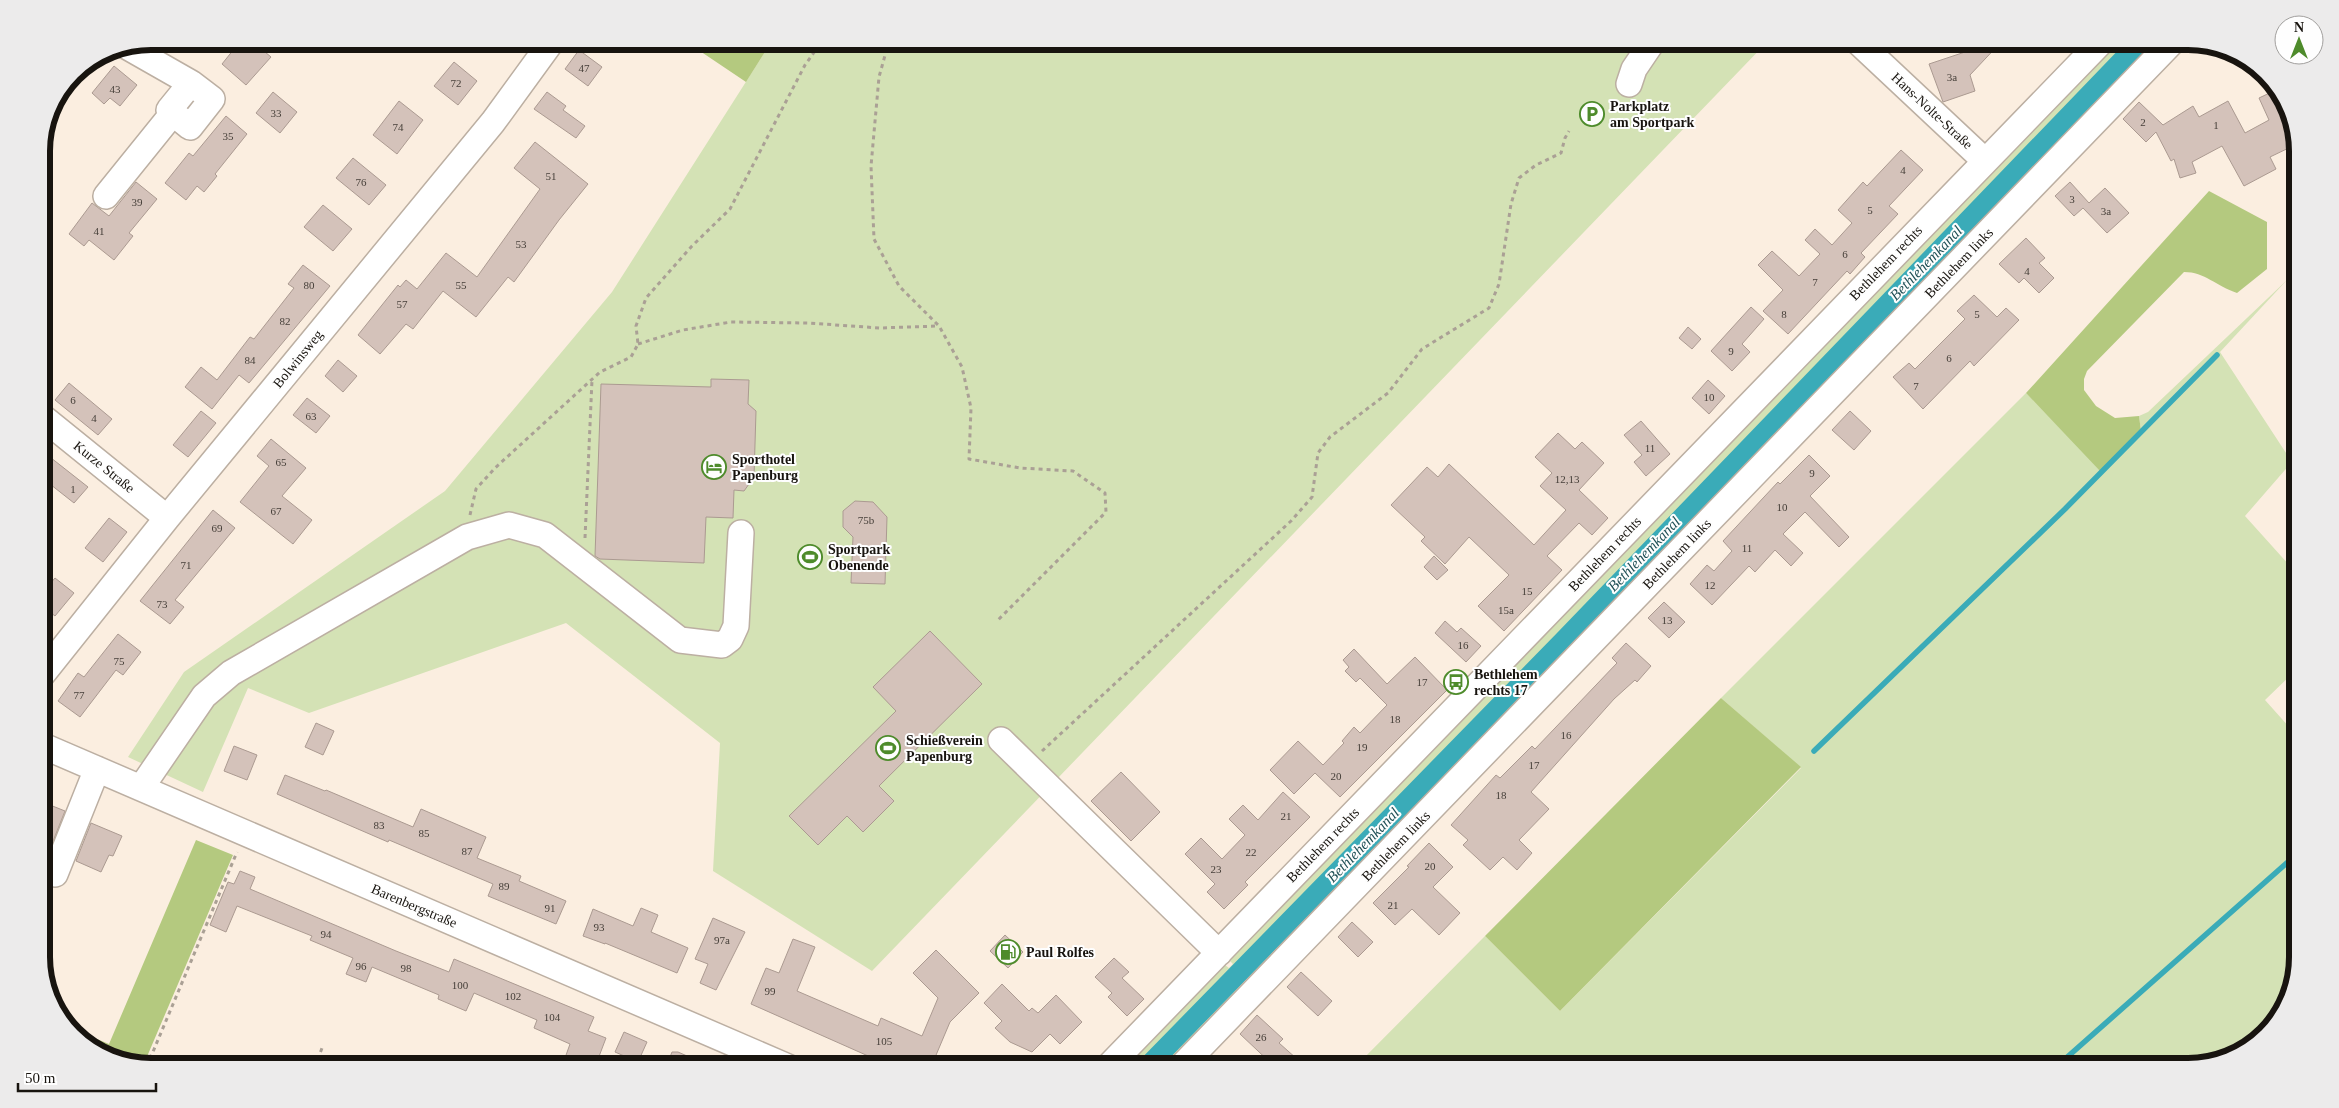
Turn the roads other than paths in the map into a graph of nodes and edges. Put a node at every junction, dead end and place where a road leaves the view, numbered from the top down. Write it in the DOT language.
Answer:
graph roads {
  1 [pos="545,50"];
  2 [pos="1647,50"];
  3 [pos="1867,50"];
  4 [pos="2093,50"];
  5 [pos="2164,50"];
  6 [pos="136,51"];
  7 [pos="1629,84"];
  8 [pos="1985,161"];
  9 [pos="106,196"];
  10 [pos="50,422"];
  11 [pos="168,518"];
  12 [pos="741,533"];
  13 [pos="50,666"];
  14 [pos="1002,740"];
  15 [pos="50,749"];
  16 [pos="96,769"];
  17 [pos="141,788"];
  18 [pos="55,874"];
  19 [pos="1219,953"];
  20 [pos="767,1058"];
  21 [pos="1117,1058"];
  22 [pos="1190,1058"];
  1 -- 11 [label="street, Bolwinsweg"];
  2 -- 7 [label="street"];
  3 -- 8 [label="street, Hans-Nolte-Straße"];
  4 -- 8 [label="street, Bethlehem rechts"];
  5 -- 22 [label="street, Bethlehem links"];
  6 -- 9 [label="street"];
  8 -- 19 [label="street, Bethlehem rechts"];
  10 -- 11 [label="street, Kurze Straße"];
  11 -- 13 [label="street, Bolwinsweg"];
  12 -- 17 [label="street"];
  14 -- 19 [label="street"];
  15 -- 16 [label="street, Barenbergstraße"];
  16 -- 17 [label="street, Barenbergstraße"];
  16 -- 18 [label="street"];
  17 -- 20 [label="street, Barenbergstraße"];
  19 -- 21 [label="street, Bethlehem rechts"];
}
